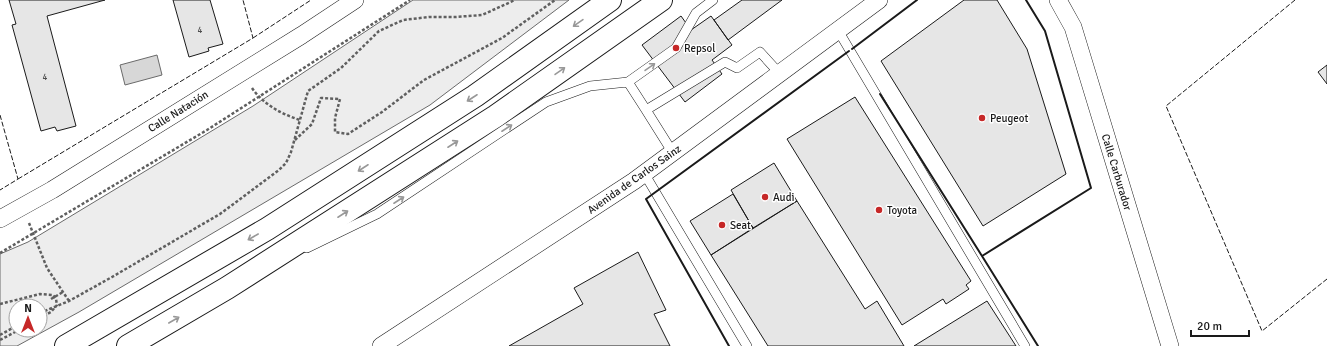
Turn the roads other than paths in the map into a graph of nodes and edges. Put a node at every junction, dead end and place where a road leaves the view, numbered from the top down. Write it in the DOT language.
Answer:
graph roads {
  1 [pos="355,0"];
  2 [pos="610,0"];
  3 [pos="661,0"];
  4 [pos="712,0"];
  5 [pos="879,0"];
  6 [pos="1058,0"];
  7 [pos="839,32"];
  8 [pos="780,74"];
  9 [pos="628,82"];
  10 [pos="646,110"];
  11 [pos="672,153"];
  12 [pos="644,173"];
  13 [pos="0,219"];
  14 [pos="227,288"];
  15 [pos="153,332"];
  16 [pos="66,346"];
  17 [pos="128,346"];
  18 [pos="133,346"];
  19 [pos="381,346"];
  20 [pos="747,346"];
  21 [pos="1026,346"];
  22 [pos="1170,346"];
  1 -- 13 [label="street, Calle Natación"];
  2 -- 16 [label="highway, one-way"];
  14 -- 3 [label="highway, one-way"];
  9 -- 4 [label="lane, one-way"];
  5 -- 7 [label="street, Avenida de Carlos Sainz"];
  6 -- 22 [label="street, Calle Carburador"];
  7 -- 8 [label="street, Avenida de Carlos Sainz"];
  7 -- 21 [label="lane"];
  8 -- 10 [label="lane"];
  8 -- 11 [label="street, Avenida de Carlos Sainz"];
  9 -- 10 [label="lane"];
  14 -- 9 [label="lane, one-way"];
  10 -- 11 [label="lane"];
  11 -- 12 [label="street, Avenida de Carlos Sainz"];
  12 -- 19 [label="street, Avenida de Carlos Sainz"];
  12 -- 20 [label="lane"];
  15 -- 14 [label="highway, one-way"];
  15 -- 17 [label="highway"];
  15 -- 18 [label="highway"];
}
